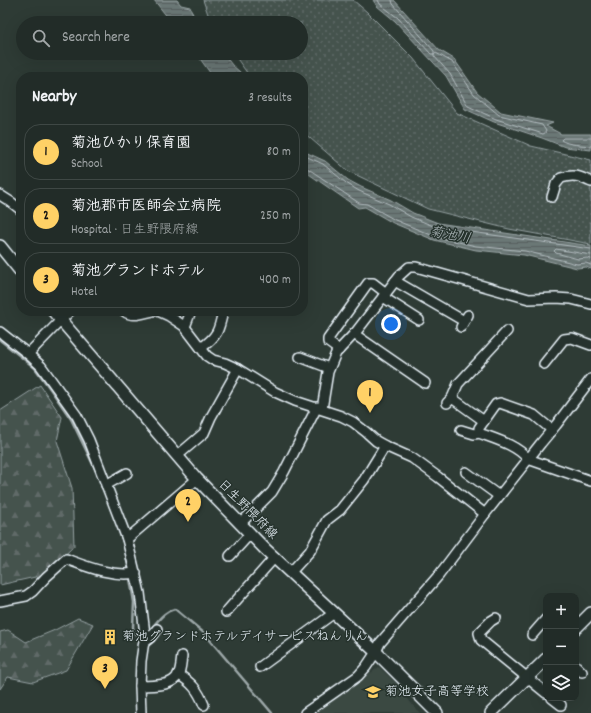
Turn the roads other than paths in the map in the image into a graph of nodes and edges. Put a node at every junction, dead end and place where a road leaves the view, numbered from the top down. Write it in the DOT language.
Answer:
graph roads {
  1 [pos="591,182"];
  2 [pos="0,195"];
  3 [pos="552,197"];
  4 [pos="16,206"];
  5 [pos="0,246"];
  6 [pos="16,266"];
  7 [pos="395,281"];
  8 [pos="384,295"];
  9 [pos="591,304"];
  10 [pos="57,316"];
  11 [pos="65,316"];
  12 [pos="169,316"];
  13 [pos="189,316"];
  14 [pos="222,316"];
  15 [pos="61,320"];
  16 [pos="419,320"];
  17 [pos="464,321"];
  18 [pos="185,327"];
  19 [pos="507,331"];
  20 [pos="0,332"];
  21 [pos="354,334"];
  22 [pos="591,345"];
  23 [pos="201,348"];
  24 [pos="339,350"];
  25 [pos="28,354"];
  26 [pos="300,357"];
  27 [pos="544,364"];
  28 [pos="329,368"];
  29 [pos="238,369"];
  30 [pos="591,379"];
  31 [pos="425,383"];
  32 [pos="319,408"];
  33 [pos="484,421"];
  34 [pos="461,430"];
  35 [pos="552,430"];
  36 [pos="479,433"];
  37 [pos="385,446"];
  38 [pos="177,456"];
  39 [pos="528,459"];
  40 [pos="466,472"];
  41 [pos="127,473"];
  42 [pos="197,479"];
  43 [pos="591,481"];
  44 [pos="106,485"];
  45 [pos="499,496"];
  46 [pos="485,514"];
  47 [pos="240,524"];
  48 [pos="250,534"];
  49 [pos="127,539"];
  50 [pos="230,556"];
  51 [pos="275,557"];
  52 [pos="291,572"];
  53 [pos="136,573"];
  54 [pos="0,601"];
  55 [pos="226,612"];
  56 [pos="334,613"];
  57 [pos="591,613"];
  58 [pos="496,618"];
  59 [pos="543,622"];
  60 [pos="579,625"];
  61 [pos="157,629"];
  62 [pos="532,634"];
  63 [pos="144,643"];
  64 [pos="376,652"];
  65 [pos="182,656"];
  66 [pos="543,662"];
  67 [pos="260,667"];
  68 [pos="178,674"];
  69 [pos="527,677"];
  70 [pos="140,686"];
  71 [pos="543,690"];
  72 [pos="556,701"];
  73 [pos="204,705"];
  74 [pos="561,705"];
  75 [pos="141,713"];
  76 [pos="305,713"];
  77 [pos="436,713"];
  78 [pos="492,713"];
  1 -- 3 [label="street"];
  2 -- 4 [label="street"];
  5 -- 6 [label="main road"];
  7 -- 8 [label="street"];
  7 -- 9 [label="street"];
  7 -- 17 [label="street"];
  8 -- 16 [label="street"];
  8 -- 21 [label="street"];
  8 -- 24 [label="street"];
  10 -- 15 [label="main road, 日生野隈府線"];
  11 -- 15 [label="street"];
  12 -- 18 [label="street"];
  13 -- 18 [label="street"];
  14 -- 23 [label="street"];
  15 -- 25 [label="street"];
  15 -- 38 [label="main road, 日生野隈府線"];
  18 -- 23 [label="street"];
  19 -- 33 [label="street"];
  20 -- 25 [label="street"];
  21 -- 24 [label="street"];
  21 -- 31 [label="street"];
  22 -- 27 [label="street"];
  23 -- 29 [label="street"];
  24 -- 28 [label="street"];
  25 -- 44 [label="street"];
  26 -- 28 [label="street"];
  28 -- 32 [label="street"];
  29 -- 32 [label="street"];
  29 -- 38 [label="street"];
  30 -- 35 [label="street"];
  32 -- 37 [label="street"];
  32 -- 47 [label="street"];
  33 -- 35 [label="street"];
  33 -- 36 [label="street"];
  34 -- 36 [label="street"];
  35 -- 39 [label="street"];
  36 -- 39 [label="street"];
  37 -- 46 [label="street"];
  37 -- 52 [label="street"];
  38 -- 42 [label="main road, 日生野隈府線"];
  39 -- 43 [label="street"];
  39 -- 45 [label="street"];
  40 -- 45 [label="street"];
  41 -- 44 [label="street"];
  42 -- 47 [label="main road, 日生野隈府線"];
  42 -- 49 [label="street"];
  44 -- 49 [label="street"];
  45 -- 46 [label="street"];
  46 -- 64 [label="street"];
  47 -- 48 [label="main road, 日生野隈府線"];
  48 -- 50 [label="street"];
  48 -- 51 [label="main road, 日生野隈府線"];
  49 -- 53 [label="street"];
  51 -- 52 [label="main road, 日生野隈府線"];
  51 -- 55 [label="street"];
  52 -- 56 [label="main road, 日生野隈府線"];
  53 -- 54 [label="street"];
  53 -- 63 [label="street"];
  56 -- 64 [label="main road, 日生野隈府線"];
  56 -- 67 [label="street"];
  57 -- 60 [label="main road"];
  58 -- 69 [label="street"];
  59 -- 62 [label="street"];
  61 -- 63 [label="street"];
  63 -- 70 [label="street"];
  64 -- 76 [label="street"];
  64 -- 77 [label="main road, 日生野隈府線"];
  65 -- 68 [label="street"];
  66 -- 69 [label="main road"];
  68 -- 70 [label="street"];
  68 -- 73 [label="street"];
  69 -- 71 [label="street"];
  69 -- 78 [label="main road"];
  70 -- 75 [label="street"];
  72 -- 74 [label="street"];
}
